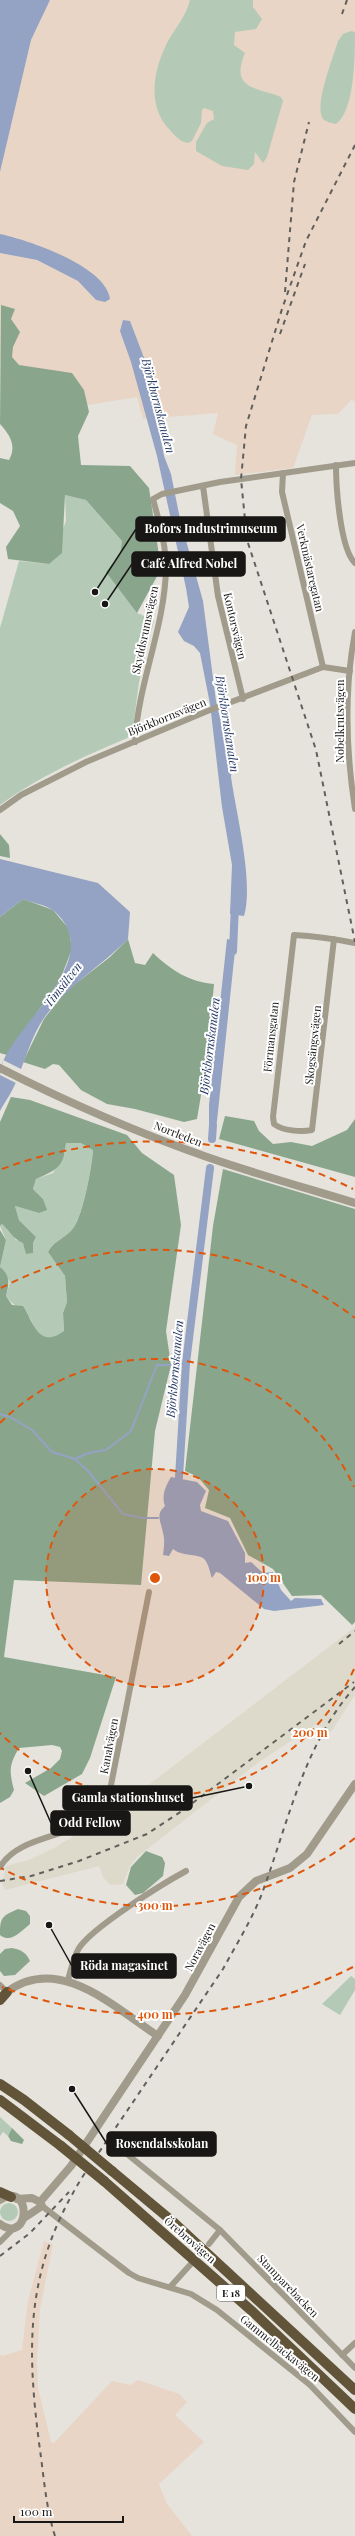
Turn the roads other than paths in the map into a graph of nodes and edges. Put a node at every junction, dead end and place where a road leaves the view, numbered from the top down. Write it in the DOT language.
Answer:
graph roads {
  1 [pos="355,463"];
  2 [pos="336,465"];
  3 [pos="283,473"];
  4 [pos="203,486"];
  5 [pos="355,563"];
  6 [pos="355,632"];
  7 [pos="323,667"];
  8 [pos="350,671"];
  9 [pos="243,698"];
  10 [pos="135,742"];
  11 [pos="355,809"];
  12 [pos="0,810"];
  13 [pos="334,939"];
  14 [pos="355,943"];
  15 [pos="0,1068"];
  16 [pos="290,1129"];
  17 [pos="355,1203"];
  18 [pos="149,1592"];
  19 [pos="355,1784"];
  20 [pos="0,1867"];
  21 [pos="186,1871"];
  22 [pos="68,1980"];
  23 [pos="4,1988"];
  24 [pos="0,2000"];
  25 [pos="158,2036"];
  26 [pos="0,2084"];
  27 [pos="0,2100"];
  28 [pos="116,2145"];
  29 [pos="0,2192"];
  30 [pos="14,2198"];
  31 [pos="0,2200"];
  32 [pos="41,2204"];
  33 [pos="24,2218"];
  34 [pos="0,2224"];
  35 [pos="17,2226"];
  36 [pos="220,2230"];
  37 [pos="0,2242"];
  38 [pos="209,2244"];
  39 [pos="190,2265"];
  40 [pos="171,2286"];
  41 [pos="355,2344"];
  42 [pos="342,2355"];
  43 [pos="355,2368"];
  44 [pos="355,2390"];
  45 [pos="355,2409"];
  46 [pos="355,2432"];
  1 -- 2 [label="street"];
  2 -- 3 [label="street"];
  2 -- 5 [label="street"];
  3 -- 4 [label="street"];
  3 -- 7 [label="street, Verkmästaregatan"];
  4 -- 9 [label="street, Kontorsvägen"];
  4 -- 10 [label="street, Skyddsrumsvägen"];
  6 -- 8 [label="street, Nobelkrutsvägen"];
  7 -- 8 [label="street, Björkbornsvägen"];
  7 -- 9 [label="street, Björkbornsvägen"];
  8 -- 11 [label="street, Nobelkrutsvägen"];
  9 -- 10 [label="street, Björkbornsvägen"];
  10 -- 12 [label="street, Björkbornsvägen"];
  13 -- 14 [label="street"];
  13 -- 16 [label="street, Skogsängsvägen"];
  13 -- 16 [label="street, Förmansgatan"];
  15 -- 17 [label="street, Norrleden"];
  18 -- 20 [label="street, Kanalvägen"];
  19 -- 25 [label="street, Noravägen"];
  21 -- 22 [label="street"];
  22 -- 23 [label="street"];
  22 -- 25 [label="street"];
  23 -- 24 [label="highway"];
  25 -- 32 [label="street, Noravägen"];
  26 -- 44 [label="highway, Örebrovägen / E 18, bridge"];
  27 -- 45 [label="highway, Örebrovägen / E 18, bridge"];
  28 -- 36 [label="street, Stamparebacken"];
  29 -- 30 [label="highway"];
  30 -- 31 [label="street"];
  30 -- 32 [label="street"];
  30 -- 33 [label="street"];
  32 -- 33 [label="street, Noravägen"];
  32 -- 40 [label="street, Gammelbackavägen"];
  33 -- 35 [label="street, Noravägen"];
  34 -- 35 [label="street"];
  35 -- 37 [label="street"];
  36 -- 38 [label="street"];
  36 -- 42 [label="street, Stamparebacken"];
  39 -- 40 [label="street"];
  40 -- 46 [label="street, Gammelbackavägen"];
  41 -- 42 [label="street"];
  42 -- 43 [label="street, Stamparebacken"];
}
